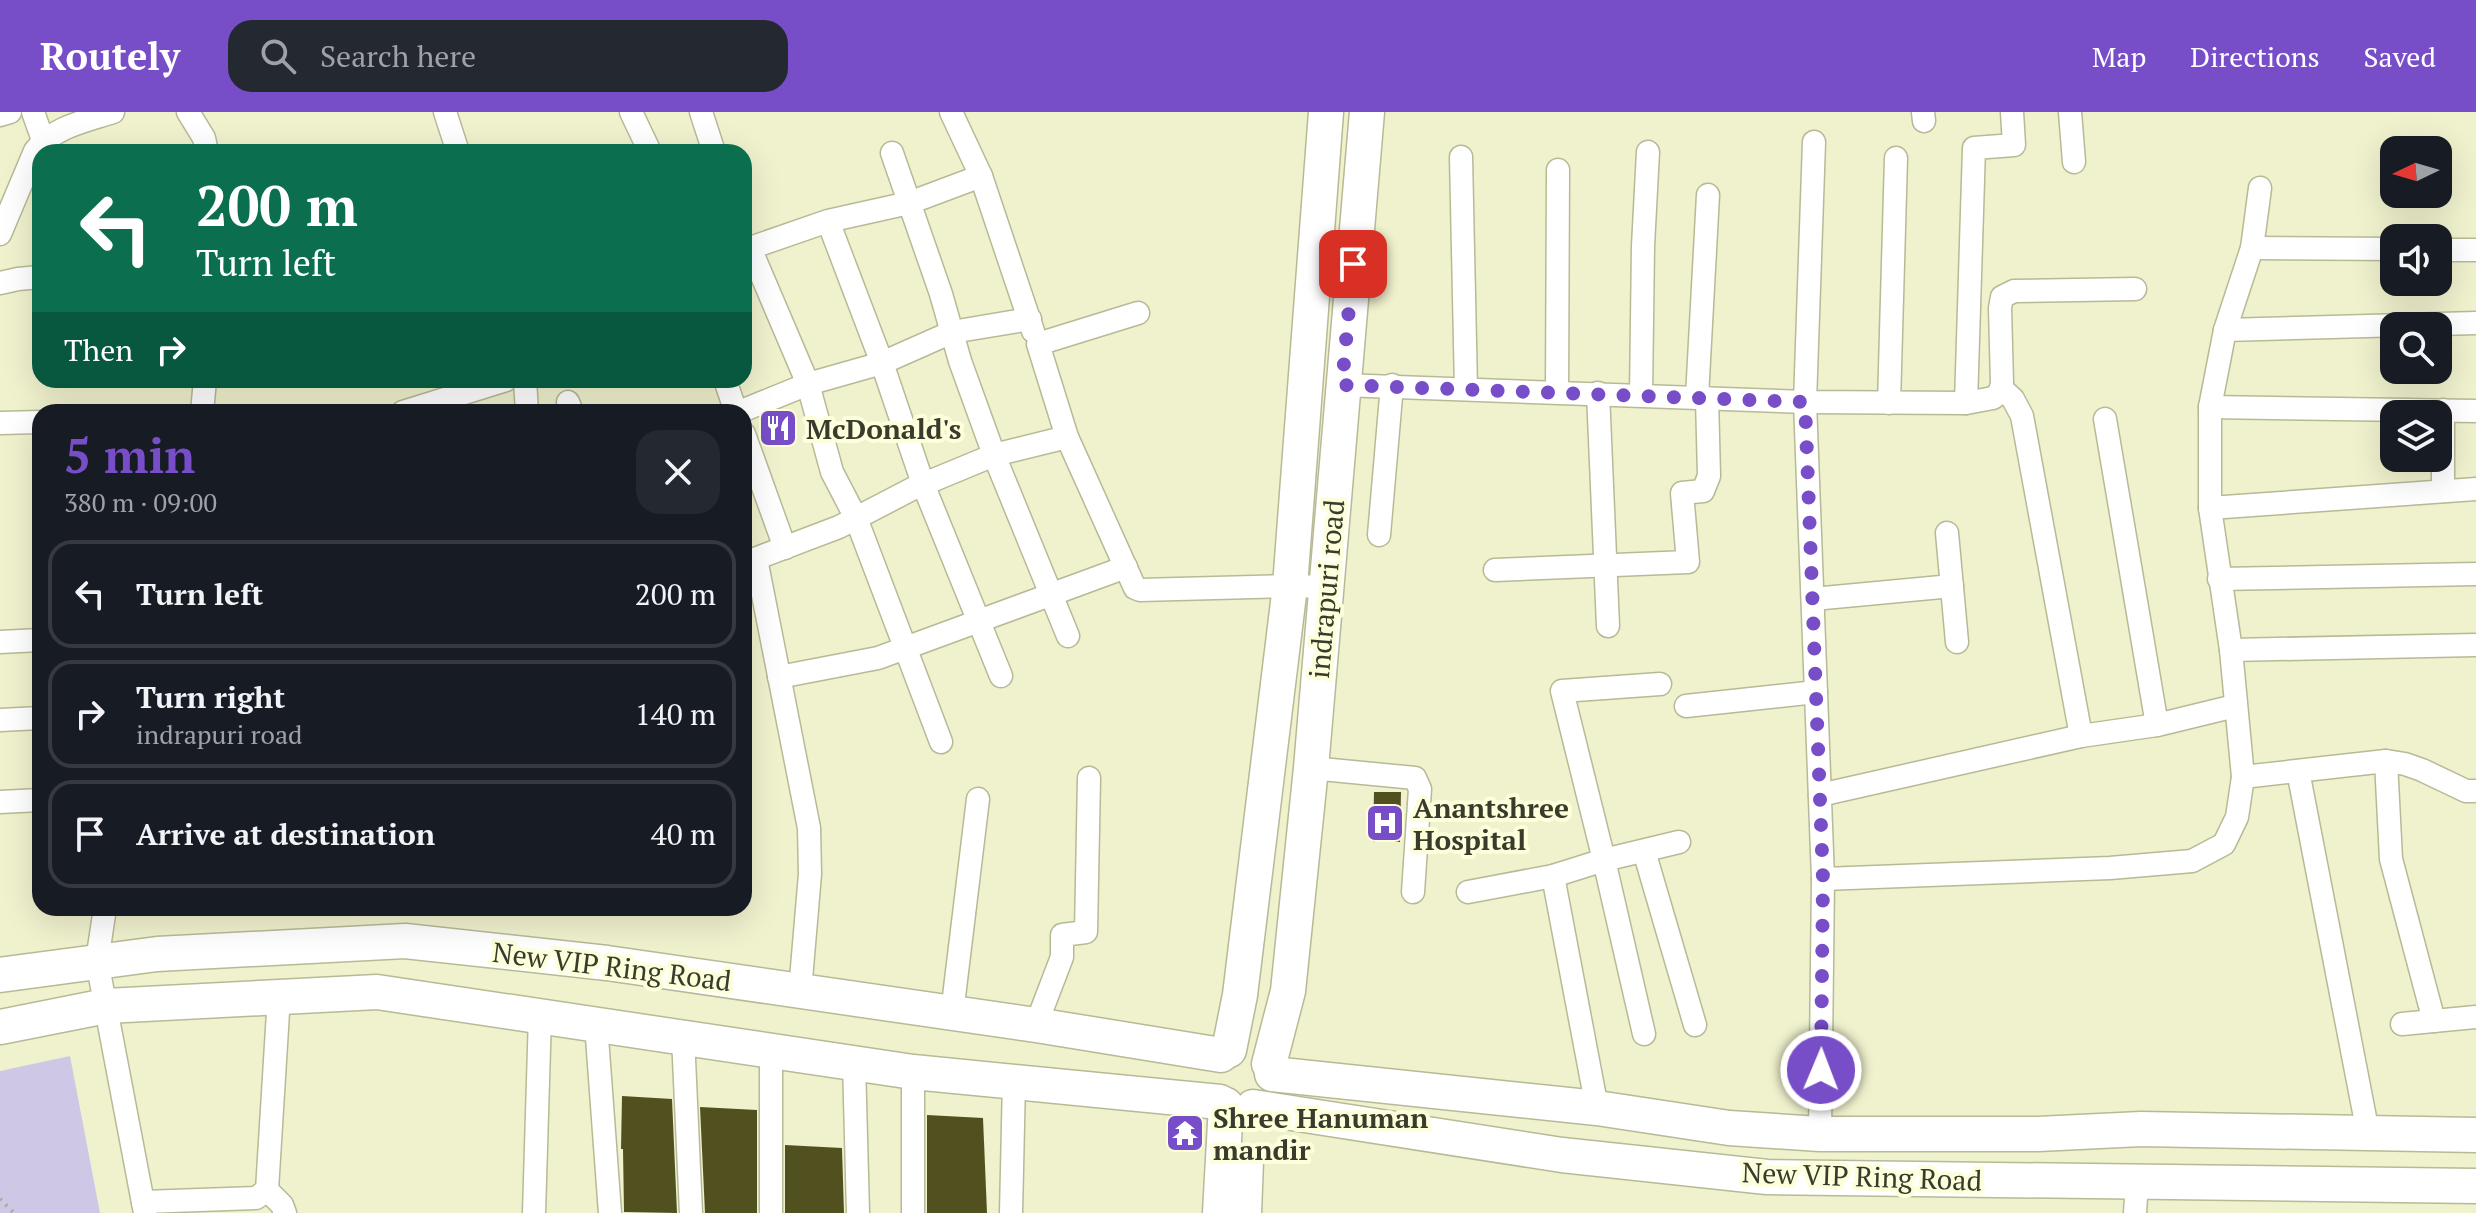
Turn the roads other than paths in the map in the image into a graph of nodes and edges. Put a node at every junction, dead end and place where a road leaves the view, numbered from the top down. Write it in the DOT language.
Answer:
graph roads {
  1 [pos="10,112"];
  2 [pos="33,112"];
  3 [pos="113,112"];
  4 [pos="188,112"];
  5 [pos="445,112"];
  6 [pos="631,112"];
  7 [pos="701,112"];
  8 [pos="951,112"];
  9 [pos="1326,112"];
  10 [pos="1367,112"];
  11 [pos="2012,112"];
  12 [pos="2070,112"];
  13 [pos="0,115"];
  14 [pos="43,140"];
  15 [pos="1814,142"];
  16 [pos="40,144"];
  17 [pos="205,144"];
  18 [pos="455,144"];
  19 [pos="646,144"];
  20 [pos="711,144"];
  21 [pos="1648,152"];
  22 [pos="892,153"];
  23 [pos="1461,157"];
  24 [pos="32,158"];
  25 [pos="1896,158"];
  26 [pos="2074,162"];
  27 [pos="1558,170"];
  28 [pos="981,176"];
  29 [pos="2260,188"];
  30 [pos="1708,195"];
  31 [pos="909,203"];
  32 [pos="828,221"];
  33 [pos="0,234"];
  34 [pos="752,242"];
  35 [pos="2252,248"];
  36 [pos="2380,249"];
  37 [pos="2452,250"];
  38 [pos="2476,250"];
  39 [pos="752,255"];
  40 [pos="32,278"];
  41 [pos="0,283"];
  42 [pos="2135,289"];
  43 [pos="1138,313"];
  44 [pos="1030,319"];
  45 [pos="2476,323"];
  46 [pos="2225,330"];
  47 [pos="952,332"];
  48 [pos="1038,344"];
  49 [pos="882,363"];
  50 [pos="808,384"];
  51 [pos="1342,385"];
  52 [pos="1392,385"];
  53 [pos="480,388"];
  54 [pos="2001,388"];
  55 [pos="1466,389"];
  56 [pos="1557,392"];
  57 [pos="1598,393"];
  58 [pos="1641,395"];
  59 [pos="1702,397"];
  60 [pos="1805,402"];
  61 [pos="1889,403"];
  62 [pos="1966,403"];
  63 [pos="429,404"];
  64 [pos="752,406"];
  65 [pos="2210,407"];
  66 [pos="2380,409"];
  67 [pos="2452,410"];
  68 [pos="2476,411"];
  69 [pos="2105,419"];
  70 [pos="32,422"];
  71 [pos="0,423"];
  72 [pos="1067,437"];
  73 [pos="994,455"];
  74 [pos="752,456"];
  75 [pos="2443,472"];
  76 [pos="923,484"];
  77 [pos="2476,489"];
  78 [pos="2443,491"];
  79 [pos="2210,508"];
  80 [pos="856,518"];
  81 [pos="1947,533"];
  82 [pos="1379,535"];
  83 [pos="785,548"];
  84 [pos="752,560"];
  85 [pos="1126,567"];
  86 [pos="1605,567"];
  87 [pos="752,569"];
  88 [pos="1495,570"];
  89 [pos="2476,574"];
  90 [pos="2219,579"];
  91 [pos="1290,586"];
  92 [pos="1952,586"];
  93 [pos="1328,587"];
  94 [pos="1051,594"];
  95 [pos="1813,599"];
  96 [pos="979,621"];
  97 [pos="1608,626"];
  98 [pos="1068,636"];
  99 [pos="32,640"];
  100 [pos="0,642"];
  101 [pos="1957,642"];
  102 [pos="2476,645"];
  103 [pos="905,648"];
  104 [pos="2231,650"];
  105 [pos="1001,676"];
  106 [pos="779,677"];
  107 [pos="1660,684"];
  108 [pos="1816,692"];
  109 [pos="1686,706"];
  110 [pos="2235,706"];
  111 [pos="32,718"];
  112 [pos="0,720"];
  113 [pos="2157,725"];
  114 [pos="2081,736"];
  115 [pos="941,742"];
  116 [pos="2386,761"];
  117 [pos="1311,768"];
  118 [pos="2298,771"];
  119 [pos="2243,777"];
  120 [pos="1089,778"];
  121 [pos="2476,791"];
  122 [pos="1820,795"];
  123 [pos="978,799"];
  124 [pos="32,800"];
  125 [pos="0,802"];
  126 [pos="1679,842"];
  127 [pos="1644,851"];
  128 [pos="1604,860"];
  129 [pos="1553,876"];
  130 [pos="1823,879"];
  131 [pos="1413,892"];
  132 [pos="1468,892"];
  133 [pos="104,916"];
  134 [pos="97,961"];
  135 [pos="0,975"];
  136 [pos="800,991"];
  137 [pos="279,996"];
  138 [pos="106,1006"];
  139 [pos="952,1013"];
  140 [pos="540,1015"];
  141 [pos="2476,1017"];
  142 [pos="2434,1021"];
  143 [pos="596,1024"];
  144 [pos="2402,1024"];
  145 [pos="1036,1025"];
  146 [pos="1695,1025"];
  147 [pos="0,1027"];
  148 [pos="1644,1034"];
  149 [pos="683,1037"];
  150 [pos="771,1050"];
  151 [pos="1225,1052"];
  152 [pos="854,1062"];
  153 [pos="1270,1069"];
  154 [pos="913,1072"];
  155 [pos="1014,1081"];
  156 [pos="1237,1106"];
  157 [pos="1597,1108"];
  158 [pos="2368,1133"];
  159 [pos="1820,1134"];
  160 [pos="2476,1135"];
  161 [pos="2476,1186"];
  162 [pos="267,1190"];
  163 [pos="2136,1197"];
  164 [pos="144,1207"];
  165 [pos="285,1213"];
  166 [pos="534,1213"];
  167 [pos="610,1213"];
  168 [pos="691,1213"];
  169 [pos="771,1213"];
  170 [pos="858,1213"];
  171 [pos="913,1213"];
  172 [pos="1011,1213"];
  173 [pos="1220,1213"];
  174 [pos="1244,1213"];
  1 -- 13 [label="street"];
  2 -- 14 [label="street"];
  3 -- 14 [label="street"];
  4 -- 17 [label="street"];
  5 -- 18 [label="street"];
  6 -- 19 [label="street"];
  7 -- 20 [label="street"];
  8 -- 28 [label="street"];
  9 -- 91 [label="main road, indrapuri road"];
  10 -- 51 [label="main road, indrapuri road"];
  11 -- 62 [label="street"];
  12 -- 26 [label="street"];
  14 -- 16 [label="street"];
  15 -- 60 [label="street"];
  21 -- 58 [label="street"];
  22 -- 31 [label="street"];
  23 -- 55 [label="street"];
  24 -- 33 [label="street"];
  25 -- 61 [label="street"];
  27 -- 56 [label="street"];
  28 -- 31 [label="street"];
  28 -- 44 [label="street"];
  29 -- 35 [label="street"];
  30 -- 59 [label="street"];
  31 -- 32 [label="street"];
  31 -- 47 [label="street"];
  32 -- 34 [label="street"];
  32 -- 49 [label="street"];
  35 -- 36 [label="street"];
  35 -- 46 [label="street"];
  37 -- 38 [label="street"];
  39 -- 50 [label="street"];
  40 -- 41 [label="street"];
  42 -- 54 [label="street"];
  43 -- 48 [label="street"];
  44 -- 47 [label="street"];
  44 -- 48 [label="street"];
  45 -- 46 [label="street"];
  46 -- 65 [label="street"];
  47 -- 49 [label="street"];
  47 -- 73 [label="street"];
  48 -- 72 [label="street"];
  49 -- 50 [label="street"];
  49 -- 76 [label="street"];
  50 -- 64 [label="street"];
  50 -- 80 [label="street"];
  51 -- 52 [label="street"];
  51 -- 93 [label="main road, indrapuri road"];
  52 -- 55 [label="street"];
  52 -- 82 [label="street"];
  53 -- 63 [label="street"];
  54 -- 62 [label="street"];
  54 -- 114 [label="street"];
  55 -- 56 [label="street"];
  56 -- 57 [label="street"];
  57 -- 58 [label="street"];
  57 -- 86 [label="street"];
  58 -- 59 [label="street"];
  59 -- 60 [label="street"];
  59 -- 86 [label="street"];
  60 -- 61 [label="street"];
  60 -- 95 [label="street"];
  61 -- 62 [label="street"];
  65 -- 66 [label="street"];
  65 -- 79 [label="street"];
  67 -- 68 [label="street"];
  69 -- 113 [label="street"];
  70 -- 71 [label="street"];
  72 -- 73 [label="street"];
  72 -- 85 [label="street"];
  73 -- 76 [label="street"];
  73 -- 94 [label="street"];
  74 -- 83 [label="street"];
  75 -- 78 [label="street"];
  76 -- 80 [label="street"];
  76 -- 96 [label="street"];
  77 -- 78 [label="street"];
  78 -- 79 [label="street"];
  79 -- 90 [label="street"];
  80 -- 83 [label="street"];
  80 -- 103 [label="street"];
  81 -- 92 [label="street"];
  83 -- 84 [label="street"];
  85 -- 91 [label="street"];
  85 -- 94 [label="street"];
  86 -- 88 [label="street"];
  86 -- 97 [label="street"];
  87 -- 106 [label="street"];
  89 -- 90 [label="street"];
  90 -- 104 [label="street"];
  91 -- 93 [label="street"];
  91 -- 151 [label="main road, indrapuri road"];
  92 -- 95 [label="street"];
  92 -- 101 [label="street"];
  93 -- 117 [label="main road, indrapuri road"];
  94 -- 96 [label="street"];
  94 -- 98 [label="street"];
  95 -- 108 [label="street"];
  96 -- 103 [label="street"];
  96 -- 105 [label="street"];
  99 -- 100 [label="street"];
  102 -- 104 [label="street"];
  103 -- 106 [label="street"];
  103 -- 115 [label="street"];
  104 -- 110 [label="street"];
  106 -- 136 [label="street"];
  107 -- 128 [label="street"];
  108 -- 109 [label="street"];
  108 -- 122 [label="street"];
  110 -- 113 [label="street"];
  110 -- 119 [label="street"];
  111 -- 112 [label="street"];
  113 -- 114 [label="street"];
  114 -- 122 [label="street"];
  116 -- 118 [label="street"];
  116 -- 121 [label="street"];
  116 -- 142 [label="street"];
  117 -- 131 [label="street"];
  117 -- 153 [label="main road, indrapuri road"];
  118 -- 119 [label="street"];
  118 -- 158 [label="street"];
  119 -- 130 [label="street"];
  120 -- 145 [label="street"];
  122 -- 130 [label="street"];
  123 -- 139 [label="street"];
  124 -- 125 [label="street"];
  126 -- 127 [label="street"];
  127 -- 128 [label="street"];
  127 -- 146 [label="street"];
  128 -- 129 [label="street"];
  128 -- 148 [label="street"];
  129 -- 132 [label="street"];
  129 -- 157 [label="street"];
  130 -- 159 [label="street"];
  133 -- 134 [label="street"];
  134 -- 135 [label="main road, New VIP Ring Road"];
  134 -- 136 [label="main road, New VIP Ring Road"];
  134 -- 138 [label="street"];
  136 -- 139 [label="main road, New VIP Ring Road"];
  137 -- 138 [label="main road, New VIP Ring Road"];
  137 -- 140 [label="main road, New VIP Ring Road"];
  137 -- 162 [label="street"];
  138 -- 147 [label="main road, New VIP Ring Road"];
  138 -- 164 [label="street"];
  139 -- 145 [label="main road, New VIP Ring Road"];
  140 -- 143 [label="main road, New VIP Ring Road"];
  140 -- 166 [label="street"];
  141 -- 142 [label="street"];
  142 -- 144 [label="street"];
  143 -- 149 [label="main road, New VIP Ring Road"];
  143 -- 167 [label="street"];
  145 -- 151 [label="main road, New VIP Ring Road"];
  149 -- 150 [label="main road, New VIP Ring Road"];
  149 -- 168 [label="street"];
  150 -- 152 [label="main road, New VIP Ring Road"];
  150 -- 169 [label="street"];
  151 -- 153 [label="main road"];
  151 -- 156 [label="main road"];
  152 -- 154 [label="main road, New VIP Ring Road"];
  152 -- 170 [label="street"];
  153 -- 156 [label="main road"];
  153 -- 157 [label="main road, New VIP Ring Road"];
  154 -- 155 [label="main road, New VIP Ring Road"];
  154 -- 171 [label="street"];
  155 -- 156 [label="main road, New VIP Ring Road"];
  155 -- 172 [label="street"];
  156 -- 163 [label="main road, New VIP Ring Road"];
  156 -- 173 [label="main road"];
  156 -- 174 [label="main road"];
  157 -- 159 [label="main road, New VIP Ring Road"];
  158 -- 159 [label="main road, New VIP Ring Road"];
  158 -- 160 [label="main road, New VIP Ring Road"];
  161 -- 163 [label="main road, New VIP Ring Road"];
  162 -- 164 [label="street"];
  162 -- 165 [label="street"];
}
